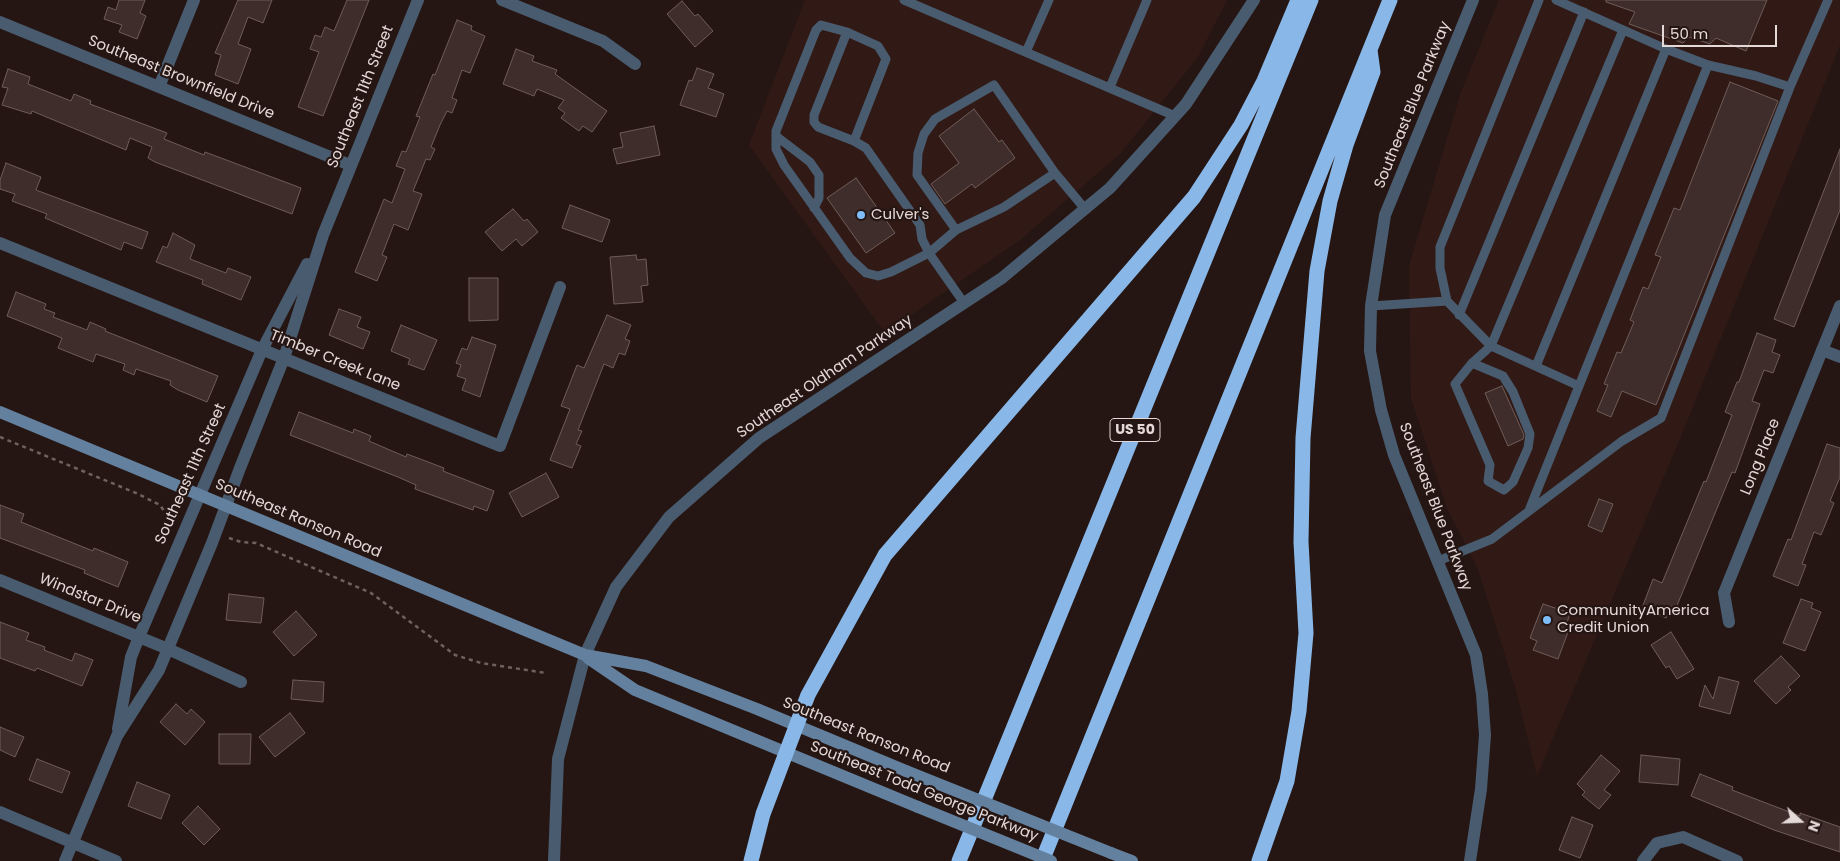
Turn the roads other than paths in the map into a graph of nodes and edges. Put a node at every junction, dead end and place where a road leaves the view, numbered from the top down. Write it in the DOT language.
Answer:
graph roads {
  1 [pos="194,0"];
  2 [pos="418,0"];
  3 [pos="502,0"];
  4 [pos="904,0"];
  5 [pos="1048,0"];
  6 [pos="1147,0"];
  7 [pos="1254,0"];
  8 [pos="1298,0"];
  9 [pos="1311,0"];
  10 [pos="1390,0"];
  11 [pos="1473,0"];
  12 [pos="1539,0"];
  13 [pos="1556,0"];
  14 [pos="1828,0"];
  15 [pos="1584,12"];
  16 [pos="0,22"];
  17 [pos="1623,30"];
  18 [pos="847,32"];
  19 [pos="1370,49"];
  20 [pos="1666,49"];
  21 [pos="1026,52"];
  22 [pos="635,64"];
  23 [pos="1708,65"];
  24 [pos="159,87"];
  25 [pos="1110,87"];
  26 [pos="1790,87"];
  27 [pos="1175,116"];
  28 [pos="776,136"];
  29 [pos="854,141"];
  30 [pos="350,165"];
  31 [pos="1055,173"];
  32 [pos="814,208"];
  33 [pos="1085,209"];
  34 [pos="956,230"];
  35 [pos="322,235"];
  36 [pos="0,243"];
  37 [pos="929,253"];
  38 [pos="560,287"];
  39 [pos="1447,301"];
  40 [pos="964,303"];
  41 [pos="1371,306"];
  42 [pos="1840,306"];
  43 [pos="1459,315"];
  44 [pos="1492,346"];
  45 [pos="262,350"];
  46 [pos="1822,350"];
  47 [pos="1840,357"];
  48 [pos="284,358"];
  49 [pos="1472,363"];
  50 [pos="1536,366"];
  51 [pos="1579,386"];
  52 [pos="0,412"];
  53 [pos="200,495"];
  54 [pos="226,506"];
  55 [pos="1530,508"];
  56 [pos="1438,560"];
  57 [pos="0,580"];
  58 [pos="1729,622"];
  59 [pos="139,637"];
  60 [pos="168,648"];
  61 [pos="584,655"];
  62 [pos="241,682"];
  63 [pos="795,725"];
  64 [pos="117,736"];
  65 [pos="784,752"];
  66 [pos="0,812"];
  67 [pos="73,842"];
  68 [pos="65,861"];
  69 [pos="116,861"];
  70 [pos="554,861"];
  71 [pos="751,861"];
  72 [pos="959,861"];
  73 [pos="1042,861"];
  74 [pos="1051,861"];
  75 [pos="1132,861"];
  76 [pos="1259,861"];
  77 [pos="1470,861"];
  78 [pos="1643,861"];
  79 [pos="1737,861"];
  1 -- 24 [label="street"];
  2 -- 30 [label="street, Southeast 11th Street"];
  3 -- 22 [label="street"];
  4 -- 21 [label="lane"];
  5 -- 21 [label="lane"];
  6 -- 25 [label="lane"];
  7 -- 27 [label="street, Southeast Oldham Parkway"];
  8 -- 63 [label="highway"];
  9 -- 72 [label="highway, US 50"];
  10 -- 19 [label="highway"];
  11 -- 41 [label="street, Southeast Blue Parkway"];
  12 -- 39 [label="lane"];
  13 -- 15 [label="lane"];
  14 -- 26 [label="lane"];
  15 -- 17 [label="lane"];
  15 -- 43 [label="lane"];
  16 -- 24 [label="street, Southeast Brownfield Drive"];
  17 -- 20 [label="lane"];
  17 -- 44 [label="lane"];
  18 -- 28 [label="lane"];
  18 -- 29 [label="lane"];
  18 -- 29 [label="lane"];
  19 -- 73 [label="highway"];
  19 -- 76 [label="highway"];
  20 -- 23 [label="lane"];
  20 -- 50 [label="lane"];
  21 -- 25 [label="lane"];
  23 -- 26 [label="lane"];
  23 -- 51 [label="lane"];
  24 -- 30 [label="street, Southeast Brownfield Drive"];
  25 -- 27 [label="lane"];
  26 -- 55 [label="lane"];
  27 -- 33 [label="street, Southeast Oldham Parkway"];
  28 -- 32 [label="lane"];
  28 -- 32 [label="lane"];
  29 -- 37 [label="lane"];
  30 -- 35 [label="street, Southeast 11th Street"];
  31 -- 33 [label="lane"];
  31 -- 34 [label="lane"];
  31 -- 34 [label="lane"];
  32 -- 37 [label="lane"];
  33 -- 40 [label="street, Southeast Oldham Parkway"];
  34 -- 37 [label="lane"];
  35 -- 45 [label="street, Southeast 11th Street"];
  35 -- 48 [label="street, Southeast 11th Street"];
  36 -- 45 [label="street, Timber Creek Lane"];
  37 -- 40 [label="lane"];
  38 -- 48 [label="street, Timber Creek Lane"];
  39 -- 41 [label="lane"];
  39 -- 43 [label="lane"];
  40 -- 61 [label="street, Southeast Oldham Parkway"];
  41 -- 56 [label="street, Southeast Blue Parkway"];
  42 -- 46 [label="street, Long Place"];
  43 -- 44 [label="lane"];
  44 -- 49 [label="lane"];
  44 -- 50 [label="lane"];
  45 -- 48 [label="street, Timber Creek Lane"];
  45 -- 53 [label="street, Southeast 11th Street"];
  46 -- 47 [label="street"];
  46 -- 58 [label="street, Long Place"];
  48 -- 54 [label="street, Southeast 11th Street"];
  49 -- 49 [label="lane"];
  50 -- 51 [label="lane"];
  51 -- 55 [label="lane"];
  52 -- 53 [label="main road, Southeast Ranson Road"];
  53 -- 54 [label="main road, Southeast Ranson Road"];
  53 -- 59 [label="street, Southeast 11th Street"];
  54 -- 60 [label="street, Southeast 11th Street"];
  54 -- 61 [label="main road, Southeast Ranson Road"];
  55 -- 56 [label="lane"];
  56 -- 77 [label="street, Southeast Blue Parkway"];
  57 -- 59 [label="street, Windstar Drive"];
  59 -- 60 [label="street, Windstar Drive"];
  59 -- 64 [label="street, Southeast 11th Street"];
  60 -- 62 [label="street, Windstar Drive"];
  60 -- 64 [label="street, Southeast 11th Street"];
  61 -- 63 [label="main road, Southeast Ranson Road"];
  61 -- 65 [label="main road, Southeast Ranson Road"];
  61 -- 70 [label="street, Southeast Oldham Parkway"];
  63 -- 65 [label="highway"];
  63 -- 75 [label="main road, Southeast Ranson Road, bridge"];
  64 -- 67 [label="street, Southeast 11th Street"];
  65 -- 71 [label="highway"];
  65 -- 74 [label="main road, Southeast Todd George Parkway, bridge"];
  66 -- 67 [label="street"];
  67 -- 68 [label="street, Southeast 11th Street"];
  67 -- 69 [label="street"];
  78 -- 79 [label="street"];
}
